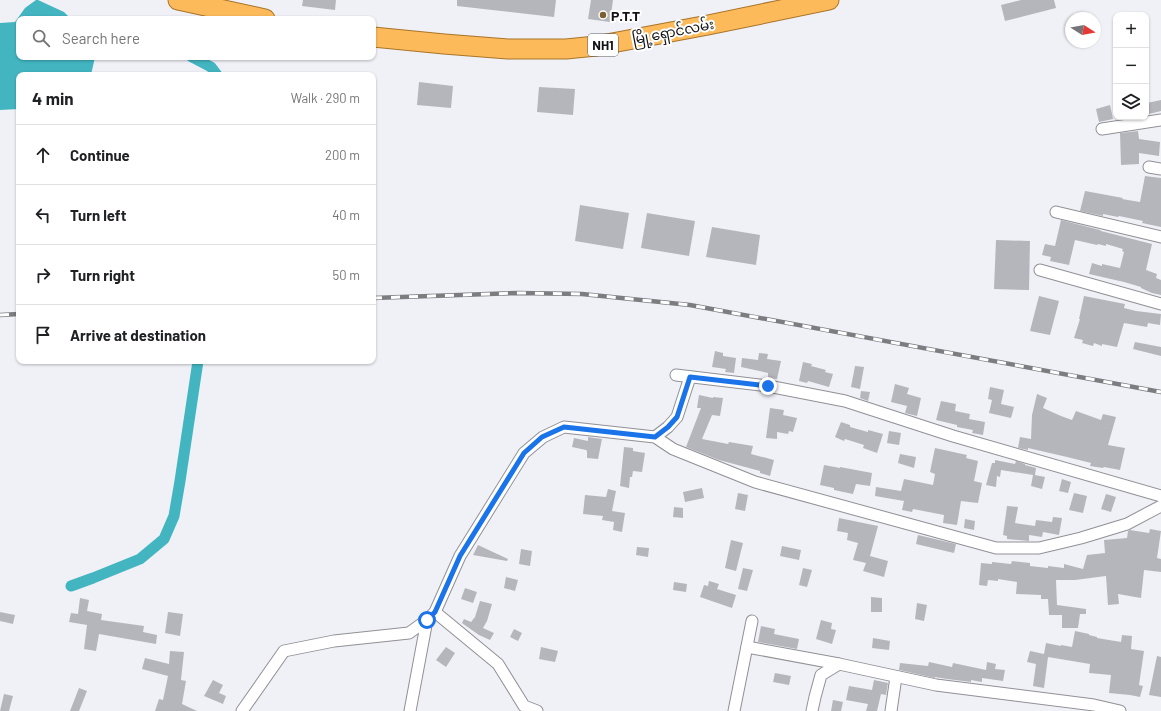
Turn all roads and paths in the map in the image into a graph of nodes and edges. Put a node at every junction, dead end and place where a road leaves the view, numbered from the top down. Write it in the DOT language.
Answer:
graph roads {
  1 [pos="178,0"];
  2 [pos="829,0"];
  3 [pos="211,3"];
  4 [pos="255,16"];
  5 [pos="376,37"];
  6 [pos="1161,120"];
  7 [pos="1102,129"];
  8 [pos="1149,167"];
  9 [pos="1161,169"];
  10 [pos="1056,212"];
  11 [pos="1161,237"];
  12 [pos="1040,270"];
  13 [pos="1161,304"];
  14 [pos="676,375"];
  15 [pos="690,377"];
  16 [pos="655,437"];
  17 [pos="1161,496"];
  18 [pos="1161,506"];
  19 [pos="435,612"];
  20 [pos="427,620"];
  21 [pos="752,621"];
  22 [pos="747,646"];
  23 [pos="839,664"];
  24 [pos="896,677"];
  25 [pos="242,711"];
  26 [pos="410,711"];
  27 [pos="535,711"];
  28 [pos="734,711"];
  29 [pos="812,711"];
  30 [pos="891,711"];
  31 [pos="1120,711"];
  1 -- 3 [label="highway"];
  2 -- 5 [label="highway, မြို့ရှောင်လမ်း / NH1"];
  3 -- 4 [label="highway"];
  6 -- 7 [label="street"];
  8 -- 9 [label="street"];
  10 -- 11 [label="street"];
  12 -- 13 [label="street"];
  14 -- 15 [label="street"];
  15 -- 16 [label="street"];
  15 -- 17 [label="street"];
  16 -- 18 [label="street"];
  16 -- 19 [label="street"];
  19 -- 20 [label="street"];
  19 -- 27 [label="street"];
  20 -- 25 [label="street"];
  20 -- 26 [label="street"];
  21 -- 22 [label="street"];
  22 -- 23 [label="street"];
  22 -- 28 [label="street"];
  23 -- 24 [label="street"];
  23 -- 29 [label="street"];
  24 -- 30 [label="street"];
  24 -- 31 [label="street"];
}
